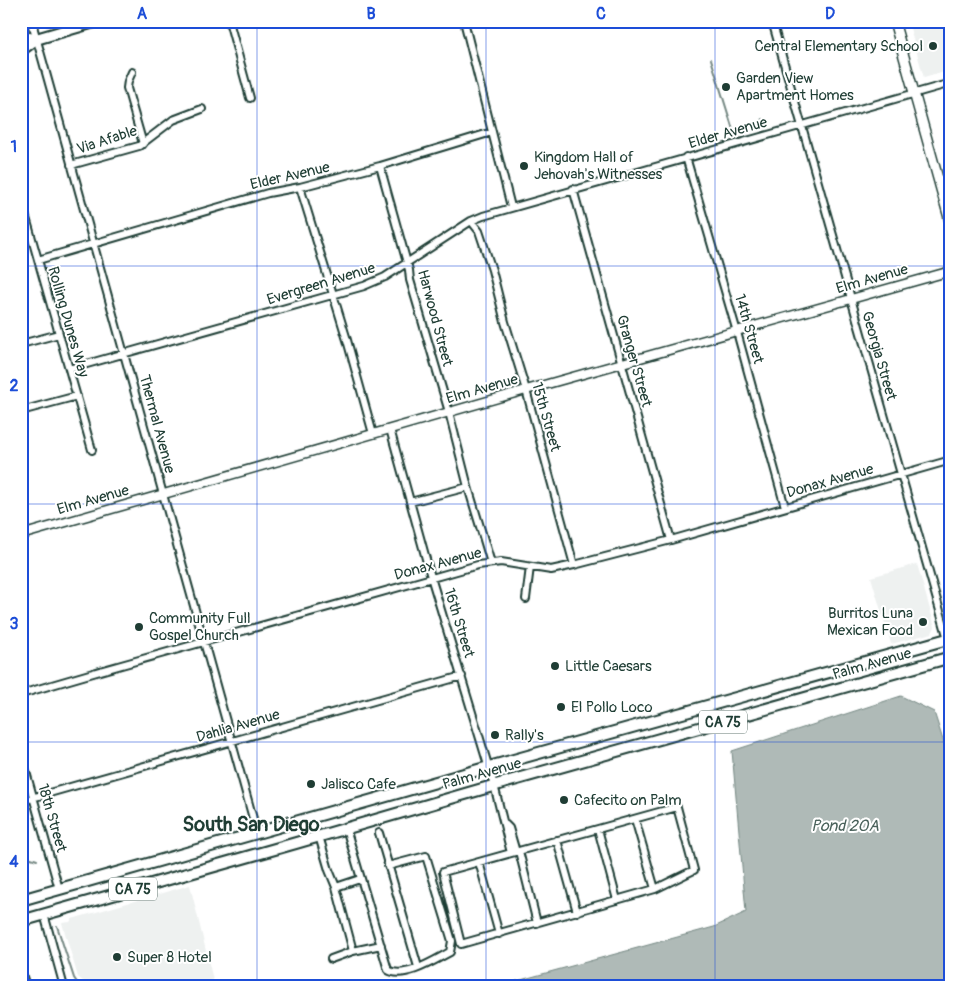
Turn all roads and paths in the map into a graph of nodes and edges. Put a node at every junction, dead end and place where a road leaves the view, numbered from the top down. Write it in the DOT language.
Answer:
graph roads {
  1 [pos="98,21"];
  2 [pos="229,21"];
  3 [pos="464,21"];
  4 [pos="772,21"];
  5 [pos="894,21"];
  6 [pos="32,23"];
  7 [pos="21,37"];
  8 [pos="36,39"];
  9 [pos="21,50"];
  10 [pos="132,72"];
  11 [pos="951,83"];
  12 [pos="914,93"];
  13 [pos="250,98"];
  14 [pos="202,109"];
  15 [pos="801,125"];
  16 [pos="492,132"];
  17 [pos="143,144"];
  18 [pos="686,157"];
  19 [pos="71,165"];
  20 [pos="380,166"];
  21 [pos="300,188"];
  22 [pos="573,189"];
  23 [pos="21,200"];
  24 [pos="511,207"];
  25 [pos="471,221"];
  26 [pos="951,225"];
  27 [pos="93,244"];
  28 [pos="38,260"];
  29 [pos="407,263"];
  30 [pos="951,271"];
  31 [pos="332,294"];
  32 [pos="851,300"];
  33 [pos="737,332"];
  34 [pos="59,334"];
  35 [pos="21,344"];
  36 [pos="124,354"];
  37 [pos="622,364"];
  38 [pos="69,369"];
  39 [pos="526,390"];
  40 [pos="76,396"];
  41 [pos="21,411"];
  42 [pos="449,412"];
  43 [pos="390,429"];
  44 [pos="373,434"];
  45 [pos="92,450"];
  46 [pos="951,460"];
  47 [pos="900,474"];
  48 [pos="468,487"];
  49 [pos="162,494"];
  50 [pos="410,502"];
  51 [pos="785,507"];
  52 [pos="21,535"];
  53 [pos="671,540"];
  54 [pos="491,563"];
  55 [pos="574,565"];
  56 [pos="530,567"];
  57 [pos="432,577"];
  58 [pos="526,599"];
  59 [pos="949,639"];
  60 [pos="204,642"];
  61 [pos="951,657"];
  62 [pos="462,676"];
  63 [pos="21,694"];
  64 [pos="231,741"];
  65 [pos="21,754"];
  66 [pos="489,767"];
  67 [pos="494,785"];
  68 [pos="33,797"];
  69 [pos="21,801"];
  70 [pos="635,819"];
  71 [pos="346,828"];
  72 [pos="598,829"];
  73 [pos="379,833"];
  74 [pos="257,834"];
  75 [pos="318,836"];
  76 [pos="557,840"];
  77 [pos="515,852"];
  78 [pos="479,862"];
  79 [pos="388,866"];
  80 [pos="360,879"];
  81 [pos="336,887"];
  82 [pos="59,889"];
  83 [pos="655,889"];
  84 [pos="21,900"];
  85 [pos="616,900"];
  86 [pos="577,912"];
  87 [pos="44,914"];
  88 [pos="21,921"];
  89 [pos="538,923"];
  90 [pos="499,934"];
  91 [pos="381,945"];
  92 [pos="353,951"];
  93 [pos="331,960"];
  94 [pos="418,967"];
  95 [pos="21,970"];
  96 [pos="26,987"];
  97 [pos="64,987"];
  1 -- 8 [label="main road"];
  2 -- 13 [label="street"];
  3 -- 16 [label="street"];
  4 -- 15 [label="street, Georgia Street"];
  5 -- 12 [label="main road"];
  6 -- 8 [label="street, Thermal Avenue"];
  7 -- 8 [label="main road"];
  8 -- 9 [label="main road"];
  8 -- 19 [label="street, Thermal Avenue"];
  10 -- 17 [label="street"];
  11 -- 12 [label="street, Elder Avenue"];
  12 -- 15 [label="street, Elder Avenue"];
  12 -- 26 [label="main road"];
  14 -- 17 [label="street, Via Afable"];
  15 -- 18 [label="street, Elder Avenue"];
  15 -- 32 [label="street, Georgia Street"];
  16 -- 20 [label="street, Elder Avenue"];
  16 -- 24 [label="street"];
  17 -- 19 [label="street, Via Afable"];
  18 -- 22 [label="street, Elder Avenue"];
  18 -- 33 [label="street, 14th Street"];
  19 -- 27 [label="street, Thermal Avenue"];
  20 -- 21 [label="street, Elder Avenue"];
  20 -- 29 [label="street, Harwood Street"];
  21 -- 27 [label="street, Elder Avenue"];
  21 -- 31 [label="street"];
  22 -- 24 [label="street, Elder Avenue"];
  22 -- 37 [label="street, Granger Street"];
  23 -- 28 [label="street, Rolling Dunes Way"];
  24 -- 25 [label="street, Evergreen Avenue"];
  25 -- 29 [label="street, Evergreen Avenue"];
  25 -- 39 [label="street, 15th Street"];
  27 -- 28 [label="street, Elder Avenue"];
  27 -- 36 [label="street, Thermal Avenue"];
  28 -- 34 [label="street, Rolling Dunes Way"];
  29 -- 31 [label="street, Evergreen Avenue"];
  29 -- 42 [label="street, Harwood Street"];
  30 -- 32 [label="street, Elm Avenue"];
  31 -- 36 [label="street, Evergreen Avenue"];
  31 -- 44 [label="street"];
  32 -- 33 [label="street, Elm Avenue"];
  32 -- 47 [label="street, Georgia Street"];
  33 -- 37 [label="street, Elm Avenue"];
  33 -- 51 [label="street, 14th Street"];
  34 -- 35 [label="street"];
  34 -- 38 [label="street, Rolling Dunes Way"];
  36 -- 38 [label="street, Evergreen Avenue"];
  36 -- 49 [label="street, Thermal Avenue"];
  37 -- 39 [label="street, Elm Avenue"];
  37 -- 53 [label="street, Granger Street"];
  38 -- 40 [label="street, Rolling Dunes Way"];
  39 -- 42 [label="street, Elm Avenue"];
  39 -- 55 [label="street, 15th Street"];
  40 -- 41 [label="street"];
  40 -- 45 [label="street, Rolling Dunes Way"];
  42 -- 43 [label="street, Elm Avenue"];
  42 -- 48 [label="street, Harwood Street"];
  43 -- 44 [label="street, Elm Avenue"];
  43 -- 50 [label="street, 16th Street"];
  44 -- 49 [label="street, Elm Avenue"];
  46 -- 47 [label="street, Donax Avenue"];
  47 -- 51 [label="street, Donax Avenue"];
  47 -- 59 [label="street, Georgia Street"];
  48 -- 50 [label="street"];
  48 -- 54 [label="street, Harwood Street"];
  49 -- 52 [label="street, Elm Avenue"];
  49 -- 60 [label="street, Thermal Avenue"];
  50 -- 57 [label="street, 16th Street"];
  51 -- 53 [label="street, Donax Avenue"];
  53 -- 55 [label="street, Donax Avenue"];
  54 -- 56 [label="street, Donax Avenue"];
  54 -- 57 [label="street, Donax Avenue"];
  55 -- 56 [label="street, Donax Avenue"];
  56 -- 58 [label="street"];
  57 -- 60 [label="street, Donax Avenue"];
  57 -- 62 [label="street, 16th Street"];
  59 -- 66 [label="main road, Palm Avenue / CA 75"];
  60 -- 63 [label="street, Donax Avenue"];
  60 -- 64 [label="street, Thermal Avenue"];
  61 -- 67 [label="main road, Palm Avenue / CA 75"];
  62 -- 64 [label="street, Dahlia Avenue"];
  62 -- 66 [label="street, 16th Street"];
  64 -- 68 [label="street, Dahlia Avenue"];
  64 -- 74 [label="street, Thermal Avenue"];
  65 -- 68 [label="street, 18th Street"];
  66 -- 67 [label="street, 16th Street"];
  66 -- 74 [label="main road, Palm Avenue / CA 75"];
  67 -- 71 [label="main road, Palm Avenue / CA 75"];
  67 -- 77 [label="street, 16th Street"];
  68 -- 69 [label="street, Dahlia Avenue"];
  68 -- 82 [label="street, 18th Street"];
  70 -- 72 [label="street"];
  70 -- 83 [label="street"];
  70 -- 83 [label="street"];
  71 -- 75 [label="main road, Palm Avenue / CA 75"];
  71 -- 80 [label="street"];
  72 -- 76 [label="street"];
  72 -- 85 [label="street"];
  73 -- 79 [label="street"];
  74 -- 82 [label="main road, Palm Avenue / CA 75"];
  75 -- 81 [label="street"];
  75 -- 87 [label="main road, Palm Avenue / CA 75"];
  76 -- 77 [label="street"];
  76 -- 86 [label="street"];
  77 -- 78 [label="street"];
  77 -- 89 [label="street, 16th Street"];
  78 -- 90 [label="street"];
  78 -- 90 [label="street"];
  79 -- 94 [label="street"];
  79 -- 94 [label="street"];
  80 -- 81 [label="street"];
  80 -- 91 [label="street"];
  81 -- 92 [label="street"];
  82 -- 84 [label="main road, Palm Avenue / CA 75"];
  83 -- 85 [label="street"];
  85 -- 86 [label="street"];
  86 -- 89 [label="street"];
  87 -- 88 [label="main road, Palm Avenue / CA 75"];
  87 -- 97 [label="street"];
  89 -- 90 [label="street"];
  91 -- 92 [label="street"];
  91 -- 94 [label="street"];
  92 -- 93 [label="street"];
  95 -- 96 [label="street"];
}
